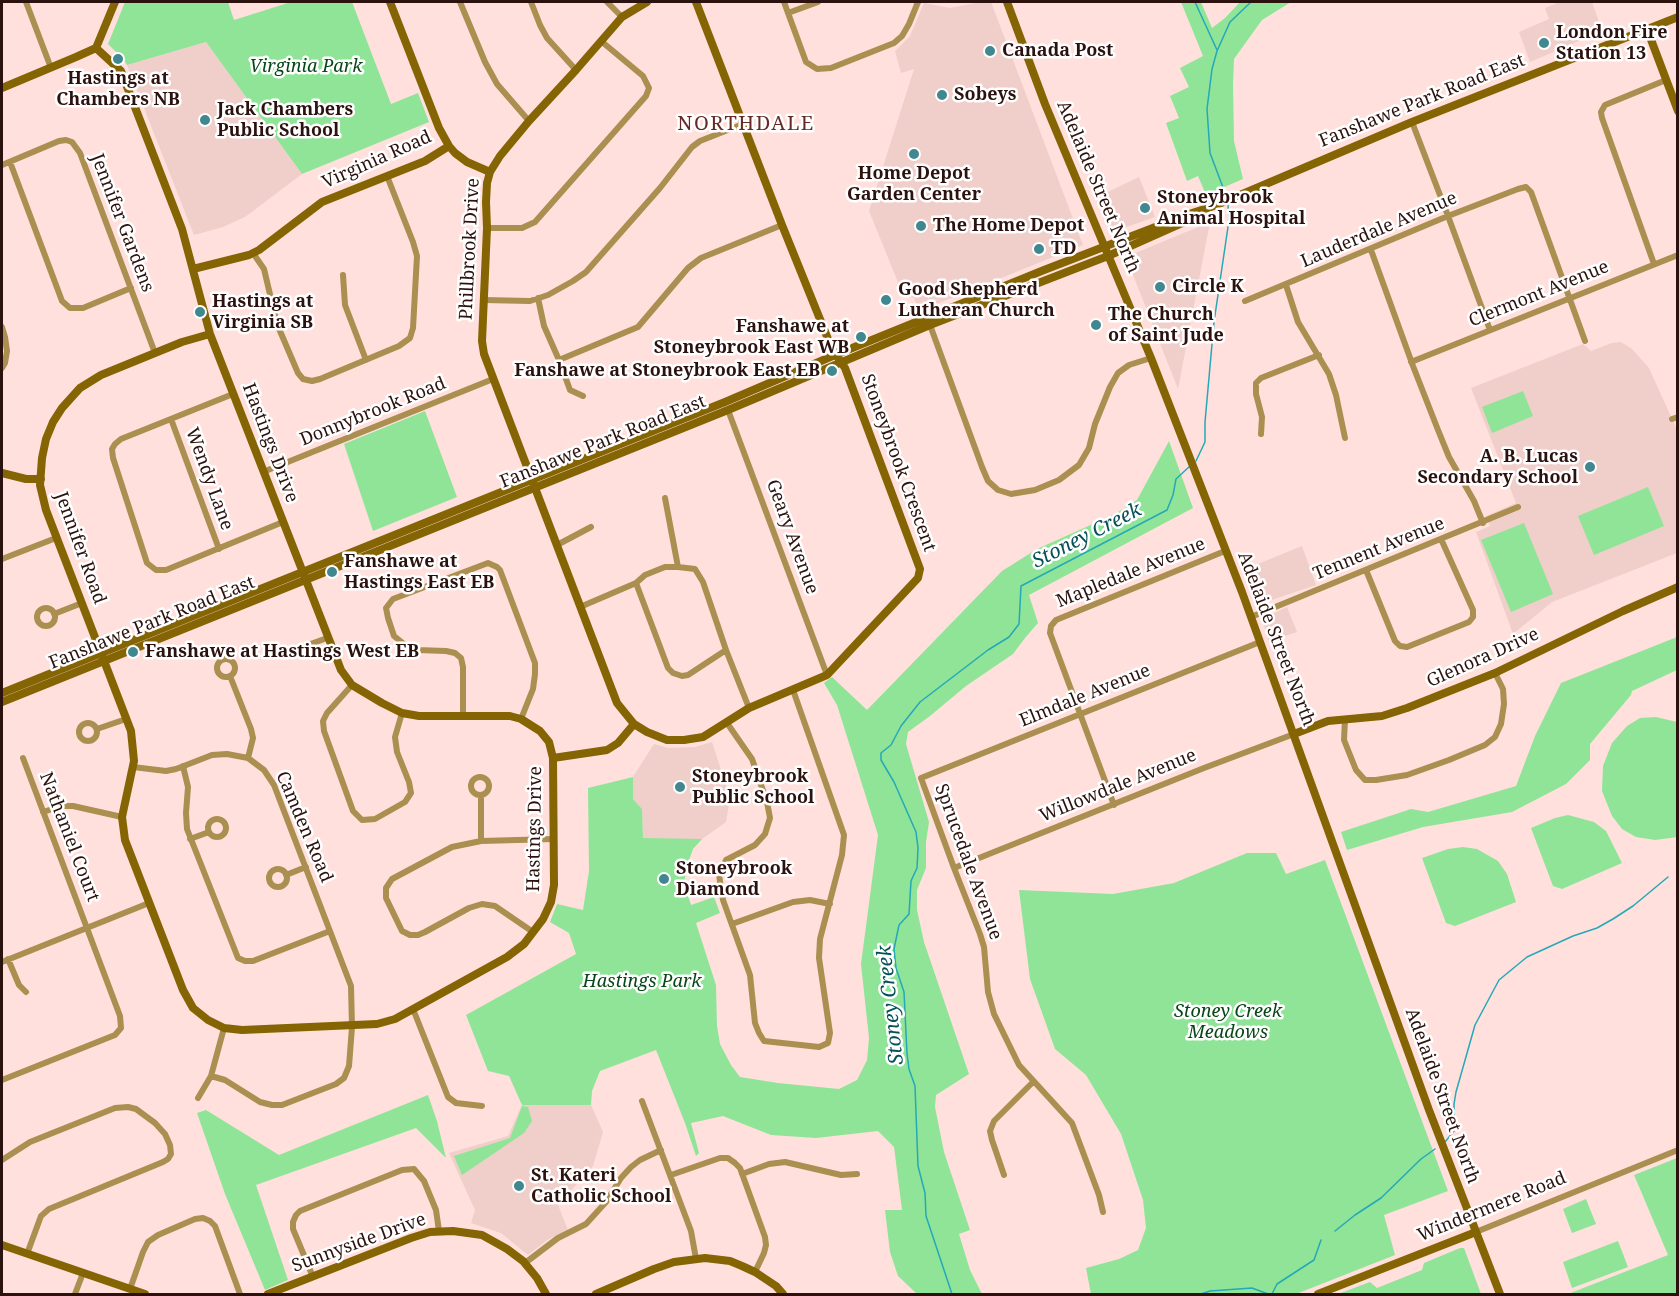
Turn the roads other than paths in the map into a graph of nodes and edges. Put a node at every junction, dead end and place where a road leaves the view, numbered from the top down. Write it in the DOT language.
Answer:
graph roads {
  1 [pos="26,2"];
  2 [pos="115,2"];
  3 [pos="390,2"];
  4 [pos="460,2"];
  5 [pos="531,2"];
  6 [pos="607,2"];
  7 [pos="646,2"];
  8 [pos="696,2"];
  9 [pos="784,2"];
  10 [pos="818,2"];
  11 [pos="918,2"];
  12 [pos="1007,2"];
  13 [pos="788,13"];
  14 [pos="622,17"];
  15 [pos="1677,17"];
  16 [pos="1647,29"];
  17 [pos="601,40"];
  18 [pos="96,48"];
  19 [pos="51,68"];
  20 [pos="576,70"];
  21 [pos="1666,80"];
  22 [pos="2,88"];
  23 [pos="1677,111"];
  24 [pos="529,121"];
  25 [pos="1412,122"];
  26 [pos="743,124"];
  27 [pos="449,146"];
  28 [pos="10,162"];
  29 [pos="2,165"];
  30 [pos="490,172"];
  31 [pos="387,176"];
  32 [pos="1214,206"];
  33 [pos="1448,216"];
  34 [pos="782,225"];
  35 [pos="487,228"];
  36 [pos="1104,247"];
  37 [pos="1371,250"];
  38 [pos="253,253"];
  39 [pos="1677,255"];
  40 [pos="1108,256"];
  41 [pos="1654,264"];
  42 [pos="193,269"];
  43 [pos="343,275"];
  44 [pos="1286,285"];
  45 [pos="131,288"];
  46 [pos="1569,297"];
  47 [pos="538,298"];
  48 [pos="484,300"];
  49 [pos="1245,301"];
  50 [pos="930,325"];
  51 [pos="2,327"];
  52 [pos="1490,330"];
  53 [pos="210,334"];
  54 [pos="1585,341"];
  55 [pos="155,353"];
  56 [pos="1319,355"];
  57 [pos="1151,358"];
  58 [pos="838,359"];
  59 [pos="366,360"];
  60 [pos="559,360"];
  61 [pos="1411,362"];
  62 [pos="2,368"];
  63 [pos="494,379"];
  64 [pos="233,394"];
  65 [pos="583,396"];
  66 [pos="728,410"];
  67 [pos="171,419"];
  68 [pos="1261,434"];
  69 [pos="1345,438"];
  70 [pos="263,472"];
  71 [pos="2,473"];
  72 [pos="41,479"];
  73 [pos="534,483"];
  74 [pos="665,498"];
  75 [pos="1518,507"];
  76 [pos="283,522"];
  77 [pos="1483,523"];
  78 [pos="591,527"];
  79 [pos="56,538"];
  80 [pos="1441,540"];
  81 [pos="557,545"];
  82 [pos="219,549"];
  83 [pos="1225,551"];
  84 [pos="2,559"];
  85 [pos="678,567"];
  86 [pos="1366,570"];
  87 [pos="305,574"];
  88 [pos="636,583"];
  89 [pos="1677,587"];
  90 [pos="82,603"];
  91 [pos="580,607"];
  92 [pos="54,614"];
  93 [pos="1251,617"];
  94 [pos="327,638"];
  95 [pos="1260,642"];
  96 [pos="297,649"];
  97 [pos="726,650"];
  98 [pos="102,657"];
  99 [pos="1495,673"];
  100 [pos="827,675"];
  101 [pos="230,676"];
  102 [pos="352,685"];
  103 [pos="793,690"];
  104 [pos="2,693"];
  105 [pos="2,702"];
  106 [pos="749,708"];
  107 [pos="402,713"];
  108 [pos="1079,713"];
  109 [pos="463,716"];
  110 [pos="126,719"];
  111 [pos="521,719"];
  112 [pos="1345,719"];
  113 [pos="727,723"];
  114 [pos="634,724"];
  115 [pos="96,729"];
  116 [pos="1293,734"];
  117 [pos="23,758"];
  118 [pos="249,758"];
  119 [pos="554,758"];
  120 [pos="183,766"];
  121 [pos="133,767"];
  122 [pos="921,778"];
  123 [pos="481,795"];
  124 [pos="1114,805"];
  125 [pos="43,812"];
  126 [pos="122,817"];
  127 [pos="209,832"];
  128 [pos="190,839"];
  129 [pos="554,839"];
  130 [pos="481,841"];
  131 [pos="306,867"];
  132 [pos="954,868"];
  133 [pos="286,875"];
  134 [pos="149,903"];
  135 [pos="830,904"];
  136 [pos="732,924"];
  137 [pos="87,928"];
  138 [pos="330,931"];
  139 [pos="533,932"];
  140 [pos="5,961"];
  141 [pos="26,992"];
  142 [pos="413,1009"];
  143 [pos="352,1026"];
  144 [pos="224,1028"];
  145 [pos="212,1076"];
  146 [pos="2,1080"];
  147 [pos="1034,1082"];
  148 [pos="198,1098"];
  149 [pos="642,1101"];
  150 [pos="482,1106"];
  151 [pos="662,1150"];
  152 [pos="1677,1150"];
  153 [pos="2,1160"];
  154 [pos="742,1174"];
  155 [pos="857,1174"];
  156 [pos="671,1175"];
  157 [pos="1004,1175"];
  158 [pos="1103,1212"];
  159 [pos="439,1232"];
  160 [pos="1476,1232"];
  161 [pos="2,1245"];
  162 [pos="27,1254"];
  163 [pos="696,1258"];
  164 [pos="525,1263"];
  165 [pos="755,1272"];
  166 [pos="83,1273"];
  167 [pos="313,1277"];
  168 [pos="130,1289"];
  169 [pos="75,1294"];
  170 [pos="145,1294"];
  171 [pos="240,1294"];
  172 [pos="268,1294"];
  173 [pos="546,1294"];
  174 [pos="596,1294"];
  175 [pos="783,1294"];
  176 [pos="1318,1294"];
  177 [pos="1500,1294"];
  1 -- 19 [label="street"];
  2 -- 18 [label="street"];
  3 -- 27 [label="street"];
  4 -- 24 [label="street"];
  5 -- 20 [label="street"];
  6 -- 14 [label="street"];
  7 -- 14 [label="street, Phillbrook Drive"];
  8 -- 26 [label="street, Stoneybrook Crescent"];
  9 -- 13 [label="street"];
  10 -- 13 [label="street"];
  11 -- 13 [label="street"];
  12 -- 36 [label="street, Adelaide Street North"];
  14 -- 17 [label="street, Phillbrook Drive"];
  15 -- 16 [label="street, Fanshawe Park Road East"];
  16 -- 21 [label="street"];
  16 -- 25 [label="street, Fanshawe Park Road East"];
  17 -- 20 [label="street, Phillbrook Drive"];
  17 -- 35 [label="street"];
  18 -- 19 [label="street"];
  18 -- 42 [label="street, Hastings Drive"];
  19 -- 22 [label="street"];
  20 -- 24 [label="street, Phillbrook Drive"];
  21 -- 23 [label="street"];
  21 -- 41 [label="street"];
  24 -- 30 [label="street, Phillbrook Drive"];
  25 -- 32 [label="street, Fanshawe Park Road East"];
  25 -- 33 [label="street"];
  26 -- 34 [label="street, Stoneybrook Crescent"];
  26 -- 47 [label="street"];
  27 -- 30 [label="street"];
  27 -- 31 [label="street, Virginia Road"];
  28 -- 29 [label="street, Jennifer Gardens"];
  28 -- 45 [label="street"];
  28 -- 45 [label="street, Jennifer Gardens"];
  30 -- 35 [label="street, Phillbrook Drive"];
  31 -- 38 [label="street, Virginia Road"];
  31 -- 59 [label="street"];
  32 -- 36 [label="street, Fanshawe Park Road East"];
  32 -- 40 [label="street, Fanshawe Park Road East"];
  33 -- 37 [label="street, Lauderdale Avenue"];
  33 -- 46 [label="street, Lauderdale Avenue"];
  33 -- 52 [label="street"];
  34 -- 58 [label="street, Stoneybrook Crescent"];
  34 -- 60 [label="street"];
  35 -- 48 [label="street, Phillbrook Drive"];
  36 -- 40 [label="street, Adelaide Street North"];
  36 -- 58 [label="street, Fanshawe Park Road East"];
  37 -- 44 [label="street, Lauderdale Avenue"];
  37 -- 61 [label="street"];
  38 -- 42 [label="street, Virginia Road"];
  38 -- 59 [label="street"];
  39 -- 41 [label="street, Clermont Avenue"];
  40 -- 50 [label="street, Fanshawe Park Road East"];
  40 -- 57 [label="street, Adelaide Street North"];
  41 -- 46 [label="street, Clermont Avenue"];
  42 -- 53 [label="street, Hastings Drive"];
  43 -- 59 [label="street"];
  44 -- 49 [label="street, Lauderdale Avenue"];
  44 -- 56 [label="street"];
  45 -- 55 [label="street, Jennifer Gardens"];
  46 -- 52 [label="street, Clermont Avenue"];
  46 -- 54 [label="street"];
  47 -- 48 [label="street"];
  47 -- 60 [label="street"];
  48 -- 63 [label="street, Phillbrook Drive"];
  50 -- 57 [label="street"];
  50 -- 58 [label="street, Fanshawe Park Road East"];
  51 -- 62 [label="street"];
  52 -- 61 [label="street, Clermont Avenue"];
  53 -- 55 [label="street, Jennifer Road"];
  53 -- 64 [label="street, Hastings Drive"];
  55 -- 72 [label="street, Jennifer Road"];
  56 -- 68 [label="street"];
  56 -- 69 [label="street"];
  57 -- 83 [label="street, Adelaide Street North"];
  58 -- 66 [label="street, Fanshawe Park Road East"];
  58 -- 73 [label="street, Fanshawe Park Road East"];
  58 -- 100 [label="street, Stoneybrook Crescent"];
  60 -- 65 [label="street"];
  61 -- 77 [label="street"];
  63 -- 70 [label="street, Donnybrook Road"];
  63 -- 73 [label="street, Phillbrook Drive"];
  64 -- 67 [label="street"];
  64 -- 70 [label="street, Hastings Drive"];
  66 -- 73 [label="street, Fanshawe Park Road East"];
  66 -- 100 [label="street, Geary Avenue"];
  67 -- 82 [label="street, Wendy Lane"];
  67 -- 82 [label="street"];
  70 -- 76 [label="street, Hastings Drive"];
  71 -- 72 [label="street"];
  72 -- 79 [label="street, Jennifer Road"];
  73 -- 81 [label="street, Stoneybrook Crescent"];
  73 -- 87 [label="street, Fanshawe Park Road East"];
  74 -- 85 [label="street"];
  75 -- 77 [label="street, Tennent Avenue"];
  76 -- 82 [label="street"];
  76 -- 87 [label="street, Hastings Drive"];
  77 -- 80 [label="street, Tennent Avenue"];
  78 -- 81 [label="street"];
  79 -- 84 [label="street"];
  79 -- 90 [label="street, Jennifer Road"];
  80 -- 86 [label="street, Tennent Avenue"];
  80 -- 86 [label="street"];
  81 -- 91 [label="street, Stoneybrook Crescent"];
  83 -- 93 [label="street, Adelaide Street North"];
  83 -- 108 [label="street, Mapledale Avenue"];
  85 -- 88 [label="street"];
  85 -- 97 [label="street"];
  86 -- 93 [label="street, Tennent Avenue"];
  87 -- 94 [label="street, Hastings Drive"];
  87 -- 98 [label="street, Fanshawe Park Road East"];
  88 -- 91 [label="street"];
  88 -- 97 [label="street"];
  89 -- 99 [label="street, Glenora Drive"];
  90 -- 92 [label="street"];
  90 -- 98 [label="street, Jennifer Road"];
  91 -- 114 [label="street, Stoneybrook Crescent"];
  93 -- 95 [label="street, Adelaide Street North"];
  94 -- 96 [label="street"];
  94 -- 102 [label="street, Hastings Drive"];
  95 -- 108 [label="street, Elmdale Avenue"];
  95 -- 116 [label="street, Adelaide Street North"];
  97 -- 106 [label="street"];
  98 -- 104 [label="street, Fanshawe Park Road East"];
  98 -- 105 [label="street, Fanshawe Park Road East"];
  98 -- 110 [label="street, Hastings Drive"];
  99 -- 112 [label="street, Glenora Drive"];
  99 -- 112 [label="street"];
  100 -- 103 [label="street, Stoneybrook Crescent"];
  101 -- 118 [label="street"];
  102 -- 107 [label="street, Hastings Drive"];
  102 -- 107 [label="street"];
  103 -- 106 [label="street, Stoneybrook Crescent"];
  103 -- 135 [label="street"];
  106 -- 113 [label="street, Stoneybrook Crescent"];
  107 -- 109 [label="street, Hastings Drive"];
  108 -- 122 [label="street, Elmdale Avenue"];
  108 -- 124 [label="street"];
  109 -- 111 [label="street, Hastings Drive"];
  109 -- 111 [label="street"];
  110 -- 115 [label="street"];
  110 -- 121 [label="street, Hastings Drive"];
  111 -- 119 [label="street, Hastings Drive"];
  112 -- 116 [label="street, Glenora Drive"];
  113 -- 114 [label="street, Stoneybrook Crescent"];
  113 -- 136 [label="street"];
  114 -- 119 [label="street"];
  116 -- 124 [label="street, Willowdale Avenue"];
  116 -- 160 [label="street, Adelaide Street North"];
  117 -- 125 [label="street, Nathaniel Court"];
  118 -- 120 [label="street"];
  118 -- 131 [label="street, Camden Road"];
  119 -- 129 [label="street, Hastings Drive"];
  120 -- 121 [label="street"];
  120 -- 128 [label="street"];
  121 -- 126 [label="street, Hastings Drive"];
  122 -- 132 [label="street, Sprucedale Avenue"];
  123 -- 130 [label="street"];
  124 -- 132 [label="street, Willowdale Avenue"];
  125 -- 126 [label="street"];
  125 -- 137 [label="street, Nathaniel Court"];
  126 -- 134 [label="street, Hastings Drive"];
  127 -- 128 [label="street"];
  128 -- 138 [label="street"];
  129 -- 130 [label="street"];
  129 -- 139 [label="street, Hastings Drive"];
  130 -- 139 [label="street"];
  131 -- 133 [label="street"];
  131 -- 138 [label="street, Camden Road"];
  132 -- 147 [label="street, Sprucedale Avenue"];
  134 -- 137 [label="street"];
  134 -- 144 [label="street, Hastings Drive"];
  135 -- 136 [label="street"];
  135 -- 136 [label="street"];
  137 -- 140 [label="street"];
  137 -- 146 [label="street, Nathaniel Court"];
  138 -- 143 [label="street, Camden Road"];
  139 -- 142 [label="street, Hastings Drive"];
  140 -- 141 [label="street"];
  142 -- 143 [label="street, Hastings Drive"];
  142 -- 150 [label="street"];
  143 -- 144 [label="street, Hastings Drive"];
  143 -- 145 [label="street, Camden Road"];
  144 -- 145 [label="street"];
  145 -- 148 [label="street"];
  147 -- 157 [label="street"];
  147 -- 158 [label="street, Sprucedale Avenue"];
  149 -- 151 [label="street"];
  151 -- 156 [label="street"];
  151 -- 164 [label="street"];
  152 -- 160 [label="street, Windermere Road"];
  153 -- 162 [label="street"];
  154 -- 155 [label="street"];
  154 -- 156 [label="street"];
  154 -- 165 [label="street"];
  156 -- 163 [label="street"];
  159 -- 164 [label="street, Sunnyside Drive"];
  159 -- 167 [label="street, Sunnyside Drive"];
  159 -- 167 [label="street"];
  160 -- 176 [label="street, Windermere Road"];
  160 -- 177 [label="street, Adelaide Street North"];
  161 -- 162 [label="street"];
  162 -- 166 [label="street"];
  163 -- 165 [label="street"];
  163 -- 174 [label="street"];
  164 -- 173 [label="street, Sunnyside Drive"];
  165 -- 175 [label="street"];
  166 -- 168 [label="street"];
  166 -- 169 [label="street"];
  167 -- 172 [label="street, Sunnyside Drive"];
  168 -- 170 [label="street"];
  168 -- 171 [label="street"];
}
